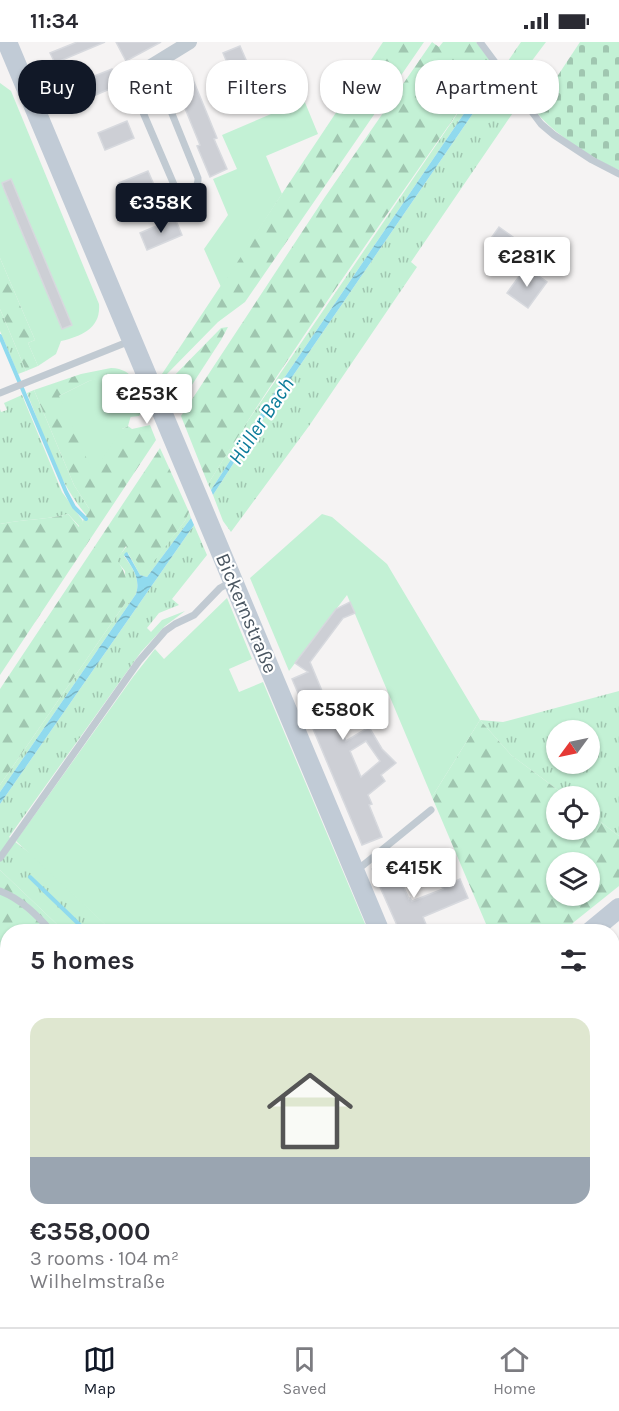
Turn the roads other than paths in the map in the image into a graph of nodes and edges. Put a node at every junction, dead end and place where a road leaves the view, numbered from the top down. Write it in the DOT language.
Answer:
graph roads {
  1 [pos="7,42"];
  2 [pos="189,42"];
  3 [pos="481,44"];
  4 [pos="160,60"];
  5 [pos="146,77"];
  6 [pos="619,174"];
  7 [pos="132,340"];
  8 [pos="0,393"];
  9 [pos="233,581"];
  10 [pos="431,810"];
  11 [pos="0,858"];
  12 [pos="355,871"];
  13 [pos="0,891"];
  14 [pos="619,908"];
  15 [pos="44,924"];
  16 [pos="377,924"];
  17 [pos="600,924"];
  1 -- 7 [label="street, Bickernstraße"];
  2 -- 4 [label="street"];
  3 -- 6 [label="lane"];
  5 -- 5 [label="lane"];
  7 -- 8 [label="lane"];
  7 -- 9 [label="street, Bickernstraße"];
  9 -- 11 [label="lane"];
  9 -- 12 [label="street, Bickernstraße"];
  10 -- 12 [label="lane"];
  12 -- 16 [label="street, Bickernstraße"];
  13 -- 15 [label="lane"];
  14 -- 17 [label="street"];
}
